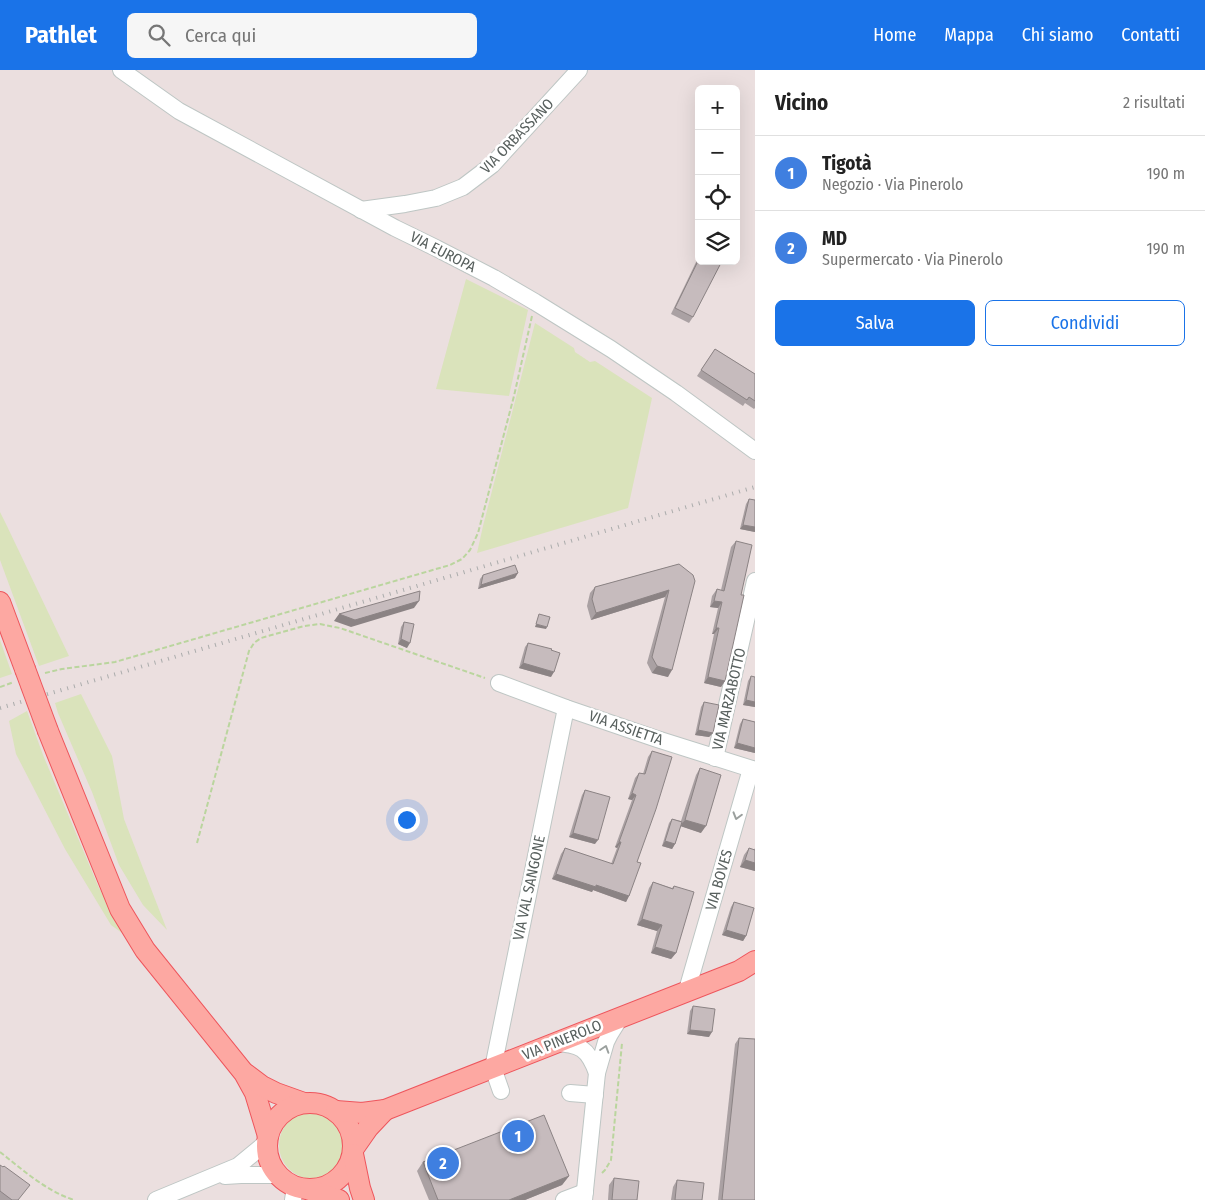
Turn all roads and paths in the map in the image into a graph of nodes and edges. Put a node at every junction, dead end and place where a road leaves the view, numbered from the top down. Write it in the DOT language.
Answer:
graph roads {
  1 [pos="122,70"];
  2 [pos="579,70"];
  3 [pos="361,210"];
  4 [pos="535,302"];
  5 [pos="755,451"];
  6 [pos="755,580"];
  7 [pos="0,602"];
  8 [pos="29,674"];
  9 [pos="499,683"];
  10 [pos="0,687"];
  11 [pos="566,708"];
  12 [pos="716,758"];
  13 [pos="753,770"];
  14 [pos="197,843"];
  15 [pos="750,967"];
  16 [pos="687,990"];
  17 [pos="620,1018"];
  18 [pos="622,1037"];
  19 [pos="554,1043"];
  20 [pos="493,1068"];
  21 [pos="244,1072"];
  22 [pos="597,1073"];
  23 [pos="501,1091"];
  24 [pos="570,1093"];
  25 [pos="595,1095"];
  26 [pos="304,1102"];
  27 [pos="385,1110"];
  28 [pos="336,1111"];
  29 [pos="267,1139"];
  30 [pos="354,1151"];
  31 [pos="0,1152"];
  32 [pos="278,1175"];
  33 [pos="600,1175"];
  34 [pos="215,1177"];
  35 [pos="299,1192"];
  36 [pos="584,1196"];
  37 [pos="74,1200"];
  38 [pos="156,1200"];
  39 [pos="339,1200"];
  40 [pos="364,1200"];
  41 [pos="564,1200"];
  1 -- 3 [label="street, VIA EUROPA"];
  2 -- 3 [label="street, VIA ORBASSANO"];
  3 -- 4 [label="street, VIA EUROPA"];
  4 -- 5 [label="street, VIA EUROPA"];
  4 -- 8 [label="path"];
  6 -- 12 [label="street, VIA MARZABOTTO"];
  7 -- 8 [label="main road"];
  8 -- 10 [label="path"];
  8 -- 21 [label="main road, bridge"];
  9 -- 11 [label="street, VIA ASSIETTA"];
  9 -- 14 [label="path"];
  11 -- 12 [label="street, VIA ASSIETTA"];
  11 -- 20 [label="street, VIA VAL SANGONE"];
  12 -- 13 [label="street, VIA ASSIETTA"];
  13 -- 16 [label="street, VIA BOVES, one-way"];
  15 -- 16 [label="main road, VIA PINEROLO"];
  16 -- 17 [label="main road, VIA PINEROLO"];
  17 -- 19 [label="main road, VIA PINEROLO"];
  22 -- 17 [label="street, one-way"];
  18 -- 33 [label="path"];
  19 -- 20 [label="main road, VIA PINEROLO"];
  19 -- 22 [label="street"];
  20 -- 23 [label="street"];
  20 -- 27 [label="main road, VIA PINEROLO"];
  21 -- 26 [label="main road"];
  21 -- 29 [label="main road"];
  22 -- 25 [label="street"];
  24 -- 25 [label="street"];
  25 -- 36 [label="street"];
  26 -- 28 [label="main road"];
  26 -- 29 [label="main road"];
  27 -- 28 [label="main road, VIA PINEROLO"];
  27 -- 30 [label="main road, VIA PINEROLO"];
  28 -- 30 [label="main road"];
  29 -- 32 [label="main road"];
  29 -- 34 [label="street"];
  30 -- 35 [label="main road"];
  30 -- 40 [label="main road"];
  31 -- 37 [label="path"];
  32 -- 34 [label="street"];
  32 -- 35 [label="main road"];
  34 -- 38 [label="street"];
  35 -- 39 [label="main road"];
  36 -- 41 [label="street"];
}
